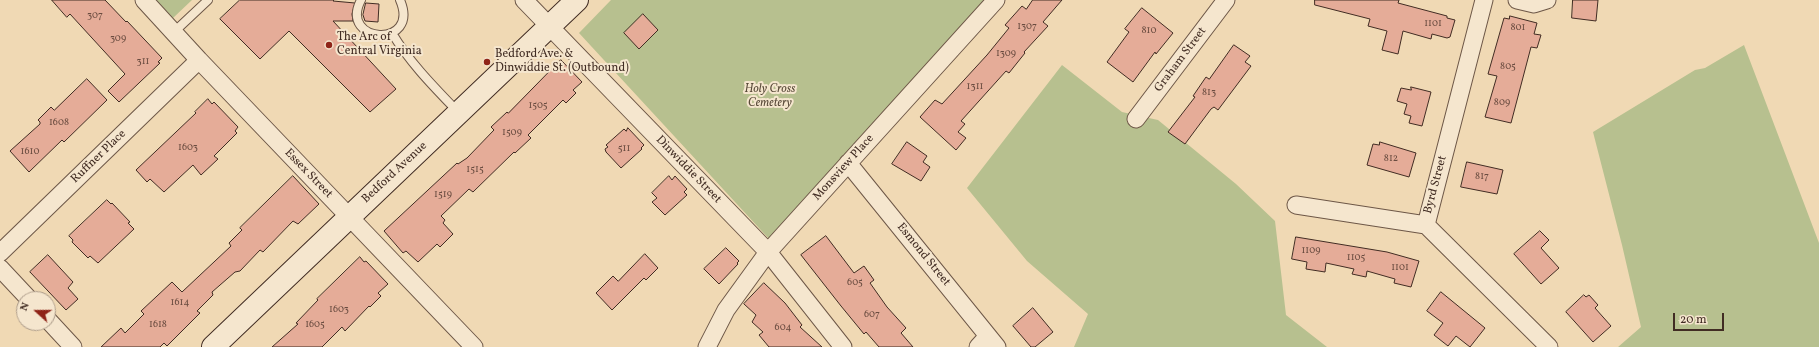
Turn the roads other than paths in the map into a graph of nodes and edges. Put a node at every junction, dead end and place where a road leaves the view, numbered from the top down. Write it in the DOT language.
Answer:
graph roads {
  1 [pos="144,0"];
  2 [pos="208,0"];
  3 [pos="361,0"];
  4 [pos="400,0"];
  5 [pos="524,0"];
  6 [pos="577,0"];
  7 [pos="996,0"];
  8 [pos="1226,0"];
  9 [pos="1484,0"];
  10 [pos="1517,0"];
  11 [pos="1547,0"];
  12 [pos="550,26"];
  13 [pos="174,32"];
  14 [pos="392,33"];
  15 [pos="198,60"];
  16 [pos="459,113"];
  17 [pos="1136,120"];
  18 [pos="848,163"];
  19 [pos="1296,205"];
  20 [pos="349,217"];
  21 [pos="1426,225"];
  22 [pos="768,252"];
  23 [pos="0,253"];
  24 [pos="0,268"];
  25 [pos="22,291"];
  26 [pos="56,329"];
  27 [pos="988,343"];
  28 [pos="73,347"];
  29 [pos="213,347"];
  30 [pos="474,347"];
  31 [pos="707,347"];
  32 [pos="843,347"];
  33 [pos="1549,347"];
  1 -- 13 [label="street, Essex Street"];
  2 -- 13 [label="lane"];
  3 -- 14 [label="lane"];
  4 -- 14 [label="lane"];
  5 -- 12 [label="street, Dinwiddie Street"];
  6 -- 12 [label="street, Bedford Avenue"];
  7 -- 18 [label="street, Monsview Place"];
  8 -- 17 [label="street, Graham Street"];
  9 -- 21 [label="street, Byrd Street"];
  10 -- 11 [label="street"];
  12 -- 16 [label="street, Bedford Avenue"];
  12 -- 22 [label="street, Dinwiddie Street"];
  13 -- 15 [label="street, Essex Street"];
  14 -- 16 [label="lane"];
  15 -- 20 [label="street, Essex Street"];
  15 -- 23 [label="street, Ruffner Place"];
  16 -- 20 [label="street, Bedford Avenue"];
  18 -- 22 [label="street, Monsview Place"];
  18 -- 27 [label="street, Esmond Street"];
  19 -- 21 [label="street"];
  20 -- 29 [label="street, Bedford Avenue"];
  20 -- 30 [label="street, Essex Street"];
  21 -- 33 [label="street, Byrd Street"];
  22 -- 31 [label="street, Monsview Place"];
  22 -- 32 [label="street, Dinwiddie Street"];
  24 -- 25 [label="street"];
  26 -- 28 [label="street"];
}
